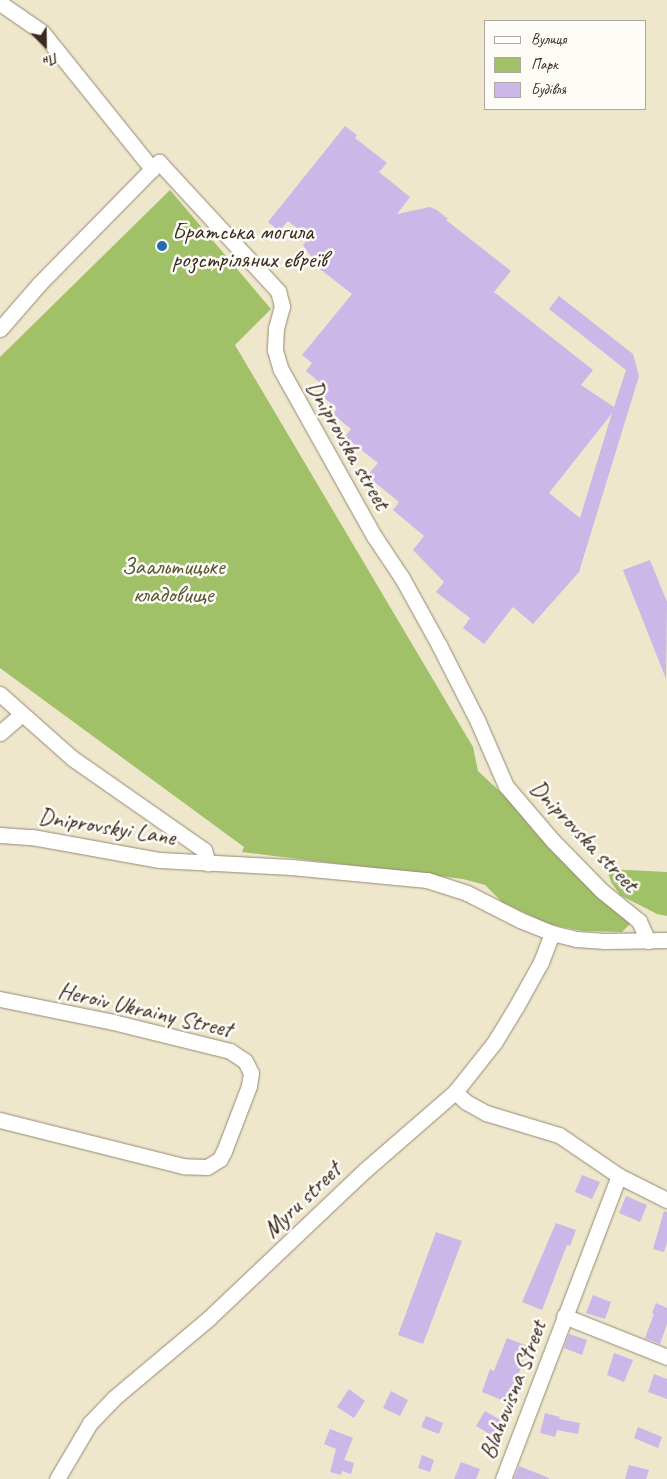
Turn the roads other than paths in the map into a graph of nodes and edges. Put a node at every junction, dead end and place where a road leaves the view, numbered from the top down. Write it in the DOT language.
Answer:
graph roads {
  1 [pos="0,3"];
  2 [pos="152,169"];
  3 [pos="0,329"];
  4 [pos="0,694"];
  5 [pos="22,714"];
  6 [pos="0,733"];
  7 [pos="0,834"];
  8 [pos="208,863"];
  9 [pos="552,933"];
  10 [pos="667,940"];
  11 [pos="648,941"];
  12 [pos="0,999"];
  13 [pos="455,1092"];
  14 [pos="0,1120"];
  15 [pos="619,1176"];
  16 [pos="667,1200"];
  17 [pos="564,1316"];
  18 [pos="667,1357"];
  19 [pos="57,1479"];
  20 [pos="503,1479"];
  1 -- 2 [label="street"];
  2 -- 3 [label="street"];
  2 -- 11 [label="street, Dniprovska street"];
  4 -- 5 [label="street"];
  5 -- 6 [label="street"];
  5 -- 8 [label="street"];
  7 -- 8 [label="street, Dniprovskyi Lane"];
  8 -- 9 [label="street"];
  9 -- 11 [label="street"];
  9 -- 13 [label="street, Myru street"];
  10 -- 11 [label="street"];
  12 -- 14 [label="street, Heroiv Ukrainy Street"];
  13 -- 15 [label="street"];
  13 -- 19 [label="street, Myru street"];
  15 -- 16 [label="street"];
  15 -- 17 [label="street, Blahovisna Street"];
  17 -- 18 [label="street, Blahovisna Street"];
  17 -- 20 [label="street, Blahovisna Street"];
}
